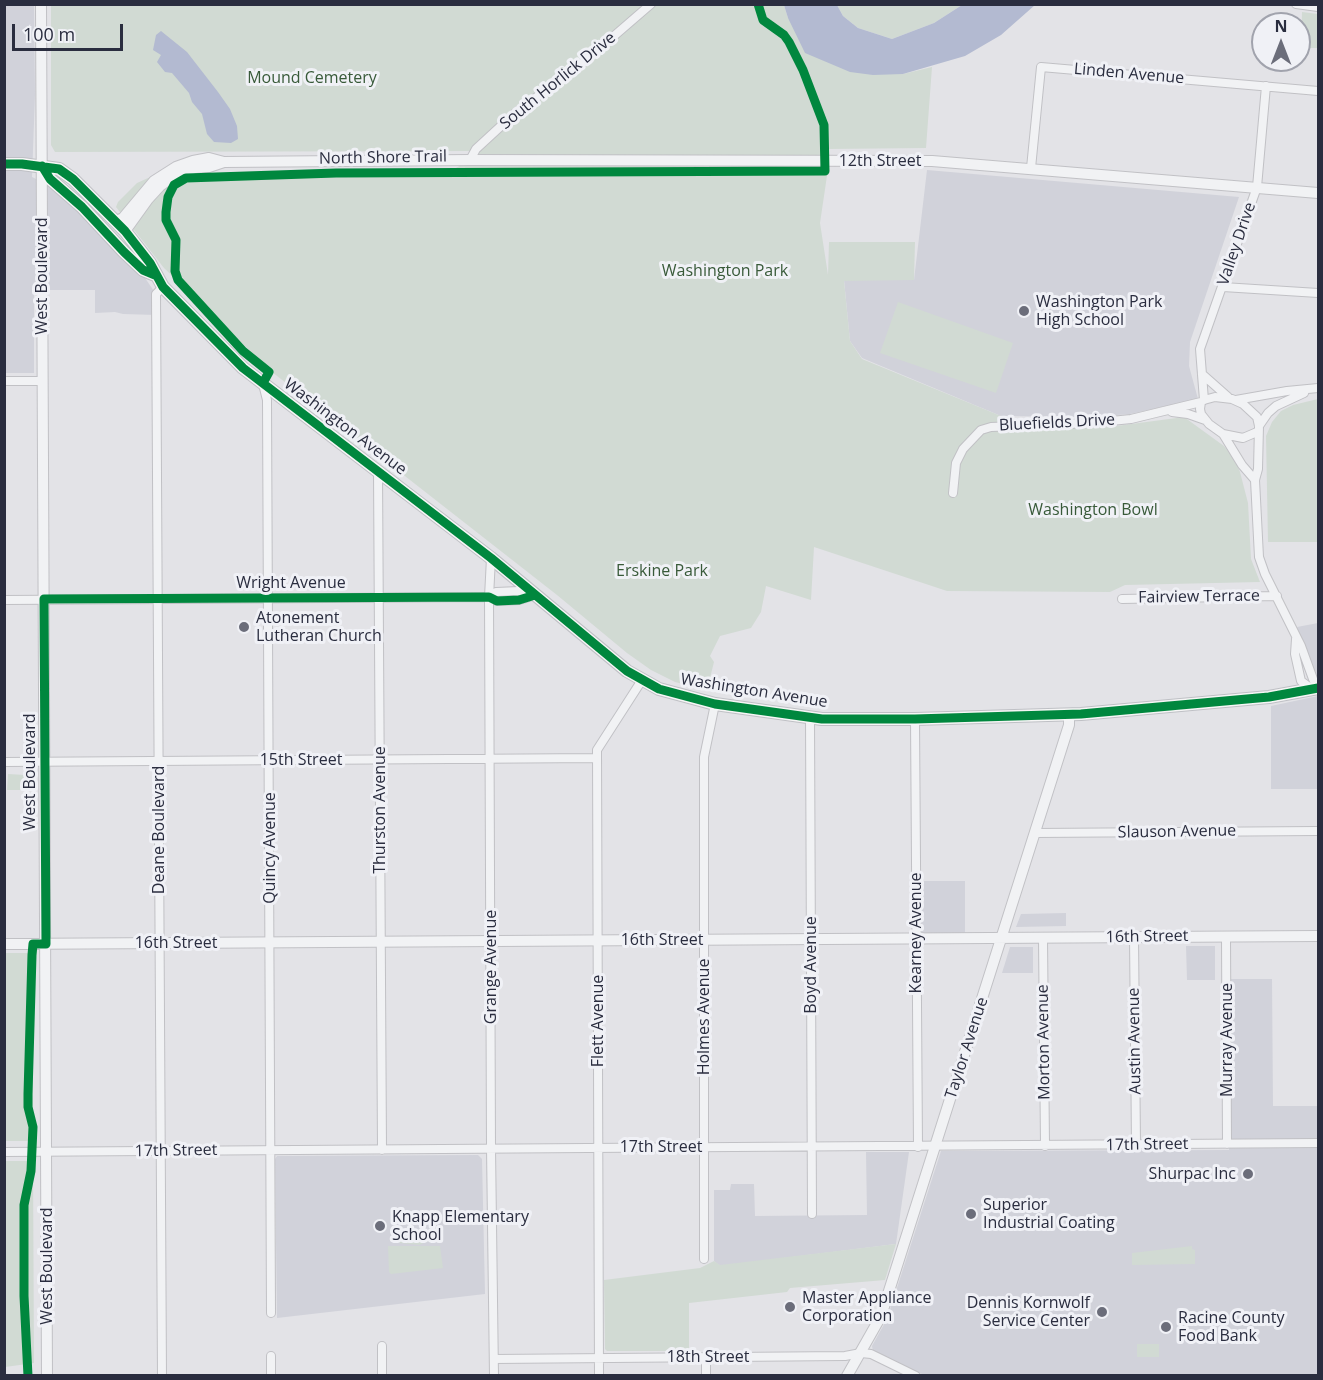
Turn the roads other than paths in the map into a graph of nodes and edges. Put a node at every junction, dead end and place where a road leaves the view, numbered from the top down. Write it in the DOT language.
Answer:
graph roads {
  1 [pos="41,4"];
  2 [pos="651,4"];
  3 [pos="1296,4"];
  4 [pos="1318,7"];
  5 [pos="1266,86"];
  6 [pos="1318,91"];
  7 [pos="470,160"];
  8 [pos="224,162"];
  9 [pos="4,164"];
  10 [pos="42,166"];
  11 [pos="1031,168"];
  12 [pos="1257,187"];
  13 [pos="1318,193"];
  14 [pos="82,207"];
  15 [pos="117,221"];
  16 [pos="125,231"];
  17 [pos="155,274"];
  18 [pos="163,287"];
  19 [pos="1222,287"];
  20 [pos="1318,293"];
  21 [pos="1201,374"];
  22 [pos="4,381"];
  23 [pos="42,381"];
  24 [pos="263,384"];
  25 [pos="1234,400"];
  26 [pos="1203,401"];
  27 [pos="1168,412"];
  28 [pos="1205,420"];
  29 [pos="1258,429"];
  30 [pos="1223,434"];
  31 [pos="378,471"];
  32 [pos="1256,480"];
  33 [pos="953,493"];
  34 [pos="491,558"];
  35 [pos="536,595"];
  36 [pos="1277,596"];
  37 [pos="379,597"];
  38 [pos="489,597"];
  39 [pos="268,598"];
  40 [pos="44,599"];
  41 [pos="158,599"];
  42 [pos="1122,599"];
  43 [pos="4,600"];
  44 [pos="642,680"];
  45 [pos="1317,690"];
  46 [pos="715,704"];
  47 [pos="1069,714"];
  48 [pos="810,717"];
  49 [pos="915,719"];
  50 [pos="597,758"];
  51 [pos="380,759"];
  52 [pos="490,759"];
  53 [pos="159,760"];
  54 [pos="269,760"];
  55 [pos="45,761"];
  56 [pos="4,762"];
  57 [pos="1318,831"];
  58 [pos="1035,833"];
  59 [pos="1318,936"];
  60 [pos="1226,937"];
  61 [pos="1043,938"];
  62 [pos="1134,938"];
  63 [pos="916,939"];
  64 [pos="1002,939"];
  65 [pos="704,940"];
  66 [pos="811,940"];
  67 [pos="492,941"];
  68 [pos="598,941"];
  69 [pos="270,942"];
  70 [pos="381,942"];
  71 [pos="160,943"];
  72 [pos="4,944"];
  73 [pos="45,944"];
  74 [pos="1318,1143"];
  75 [pos="1227,1144"];
  76 [pos="1136,1145"];
  77 [pos="704,1146"];
  78 [pos="1045,1146"];
  79 [pos="597,1147"];
  80 [pos="811,1147"];
  81 [pos="918,1147"];
  82 [pos="935,1147"];
  83 [pos="491,1148"];
  84 [pos="382,1150"];
  85 [pos="272,1151"];
  86 [pos="4,1152"];
  87 [pos="47,1152"];
  88 [pos="161,1152"];
  89 [pos="812,1214"];
  90 [pos="704,1259"];
  91 [pos="271,1313"];
  92 [pos="382,1346"];
  93 [pos="861,1353"];
  94 [pos="271,1356"];
  95 [pos="706,1357"];
  96 [pos="599,1358"];
  97 [pos="494,1359"];
  98 [pos="47,1376"];
  99 [pos="162,1376"];
  100 [pos="271,1376"];
  101 [pos="382,1376"];
  102 [pos="494,1376"];
  103 [pos="599,1376"];
  104 [pos="706,1376"];
  105 [pos="848,1376"];
  106 [pos="916,1376"];
  1 -- 10 [label="street, West Boulevard"];
  2 -- 7 [label="street, South Horlick Drive"];
  3 -- 4 [label="street"];
  5 -- 6 [label="street, Linden Avenue"];
  5 -- 11 [label="street, Linden Avenue"];
  5 -- 12 [label="street, Valley Drive"];
  7 -- 8 [label="street, 12th Street"];
  7 -- 11 [label="street, 12th Street"];
  8 -- 15 [label="street, 12th Street"];
  8 -- 16 [label="street, 12th Street"];
  9 -- 10 [label="main road, Washington Avenue"];
  10 -- 14 [label="main road, Washington Avenue"];
  10 -- 15 [label="main road, Washington Avenue"];
  10 -- 23 [label="street, West Boulevard"];
  11 -- 12 [label="street, 12th Street"];
  12 -- 13 [label="street, 12th Street"];
  12 -- 19 [label="street, Valley Drive"];
  14 -- 16 [label="main road"];
  14 -- 17 [label="main road, Washington Avenue"];
  15 -- 16 [label="main road, Washington Avenue"];
  16 -- 17 [label="main road, Washington Avenue"];
  17 -- 18 [label="main road, Washington Avenue"];
  18 -- 24 [label="main road, Washington Avenue"];
  18 -- 41 [label="street, Deane Boulevard"];
  19 -- 20 [label="street"];
  19 -- 21 [label="street, Valley Drive"];
  21 -- 25 [label="street"];
  21 -- 26 [label="street, Valley Drive"];
  22 -- 23 [label="street"];
  23 -- 40 [label="street, West Boulevard"];
  24 -- 31 [label="main road, Washington Avenue"];
  24 -- 39 [label="street, Quincy Avenue"];
  25 -- 26 [label="street, Bluefields Drive"];
  25 -- 29 [label="street"];
  25 -- 29 [label="street, Bluefields Drive"];
  26 -- 27 [label="street, Bluefields Drive"];
  26 -- 28 [label="street, Valley Drive"];
  27 -- 28 [label="street, Bluefields Drive"];
  27 -- 33 [label="street, Bluefields Drive"];
  28 -- 30 [label="street"];
  29 -- 30 [label="street"];
  29 -- 32 [label="street"];
  30 -- 32 [label="street"];
  31 -- 34 [label="main road, Washington Avenue"];
  31 -- 37 [label="street, Thurston Avenue"];
  32 -- 36 [label="street"];
  34 -- 35 [label="main road, Washington Avenue"];
  34 -- 38 [label="street, Grange Avenue"];
  35 -- 38 [label="street, Wright Avenue"];
  35 -- 44 [label="main road, Washington Avenue"];
  36 -- 42 [label="street, Fairview Terrace"];
  36 -- 45 [label="street"];
  37 -- 38 [label="street, Wright Avenue"];
  37 -- 39 [label="street, Wright Avenue"];
  37 -- 51 [label="street, Thurston Avenue"];
  38 -- 52 [label="street, Grange Avenue"];
  39 -- 41 [label="street, Wright Avenue"];
  39 -- 54 [label="street, Quincy Avenue"];
  40 -- 41 [label="street, Wright Avenue"];
  40 -- 43 [label="street, Wright Avenue"];
  40 -- 55 [label="street, West Boulevard"];
  41 -- 53 [label="street, Deane Boulevard"];
  44 -- 46 [label="main road, Washington Avenue"];
  44 -- 50 [label="street, Flett Avenue"];
  45 -- 47 [label="main road, Washington Avenue"];
  46 -- 48 [label="main road, Washington Avenue"];
  46 -- 65 [label="street, Holmes Avenue"];
  47 -- 49 [label="main road, Washington Avenue"];
  47 -- 58 [label="street, Taylor Avenue"];
  48 -- 49 [label="main road, Washington Avenue"];
  48 -- 66 [label="street, Boyd Avenue"];
  49 -- 63 [label="street, Kearney Avenue"];
  50 -- 52 [label="street, 15th Street"];
  50 -- 68 [label="street, Flett Avenue"];
  51 -- 52 [label="street, 15th Street"];
  51 -- 54 [label="street, 15th Street"];
  51 -- 70 [label="street, Thurston Avenue"];
  52 -- 67 [label="street, Grange Avenue"];
  53 -- 54 [label="street, 15th Street"];
  53 -- 55 [label="street, 15th Street"];
  53 -- 71 [label="street, Deane Boulevard"];
  54 -- 69 [label="street, Quincy Avenue"];
  55 -- 56 [label="street, 15th Street"];
  55 -- 73 [label="street, West Boulevard"];
  57 -- 58 [label="street, Slauson Avenue"];
  58 -- 64 [label="street, Taylor Avenue"];
  59 -- 60 [label="street, 16th Street"];
  60 -- 62 [label="street, 16th Street"];
  60 -- 75 [label="street, Murray Avenue"];
  61 -- 62 [label="street, 16th Street"];
  61 -- 64 [label="street, 16th Street"];
  61 -- 78 [label="street, Morton Avenue"];
  62 -- 76 [label="street, Austin Avenue"];
  63 -- 64 [label="street, 16th Street"];
  63 -- 66 [label="street, 16th Street"];
  63 -- 81 [label="street, Kearney Avenue"];
  64 -- 82 [label="street, Taylor Avenue"];
  65 -- 66 [label="street, 16th Street"];
  65 -- 68 [label="street, 16th Street"];
  65 -- 77 [label="street, Holmes Avenue"];
  66 -- 80 [label="street, Boyd Avenue"];
  67 -- 68 [label="street, 16th Street"];
  67 -- 70 [label="street, 16th Street"];
  67 -- 83 [label="street, Grange Avenue"];
  68 -- 79 [label="street, Flett Avenue"];
  69 -- 70 [label="street, 16th Street"];
  69 -- 71 [label="street, 16th Street"];
  69 -- 85 [label="street, Quincy Avenue"];
  70 -- 84 [label="street, Thurston Avenue"];
  71 -- 73 [label="street, 16th Street"];
  71 -- 88 [label="street, Deane Boulevard"];
  72 -- 73 [label="street, 16th Street"];
  73 -- 87 [label="street, West Boulevard"];
  74 -- 75 [label="street, 17th Street"];
  75 -- 76 [label="street, 17th Street"];
  76 -- 78 [label="street, 17th Street"];
  77 -- 79 [label="street, 17th Street"];
  77 -- 80 [label="street, 17th Street"];
  77 -- 90 [label="street, Holmes Avenue"];
  78 -- 82 [label="street, 17th Street"];
  79 -- 83 [label="street, 17th Street"];
  79 -- 96 [label="street, Flett Avenue"];
  80 -- 81 [label="street, 17th Street"];
  80 -- 89 [label="street, Boyd Avenue"];
  81 -- 82 [label="street, 17th Street"];
  82 -- 93 [label="street, Taylor Avenue"];
  83 -- 84 [label="street, 17th Street"];
  83 -- 97 [label="street, Grange Avenue"];
  84 -- 85 [label="street, 17th Street"];
  85 -- 88 [label="street, 17th Street"];
  85 -- 91 [label="street, Quincy Avenue"];
  86 -- 87 [label="street, 17th Street"];
  87 -- 88 [label="street, 17th Street"];
  87 -- 98 [label="street, West Boulevard"];
  88 -- 99 [label="street, Deane Boulevard"];
  92 -- 101 [label="street"];
  93 -- 95 [label="street, 18th Street"];
  93 -- 105 [label="street, Taylor Avenue"];
  93 -- 106 [label="street, 18th Street"];
  94 -- 100 [label="street"];
  95 -- 96 [label="street, 18th Street"];
  95 -- 104 [label="street"];
  96 -- 97 [label="street, 18th Street"];
  96 -- 103 [label="street, Flett Avenue"];
  97 -- 102 [label="street, Grange Avenue"];
}
